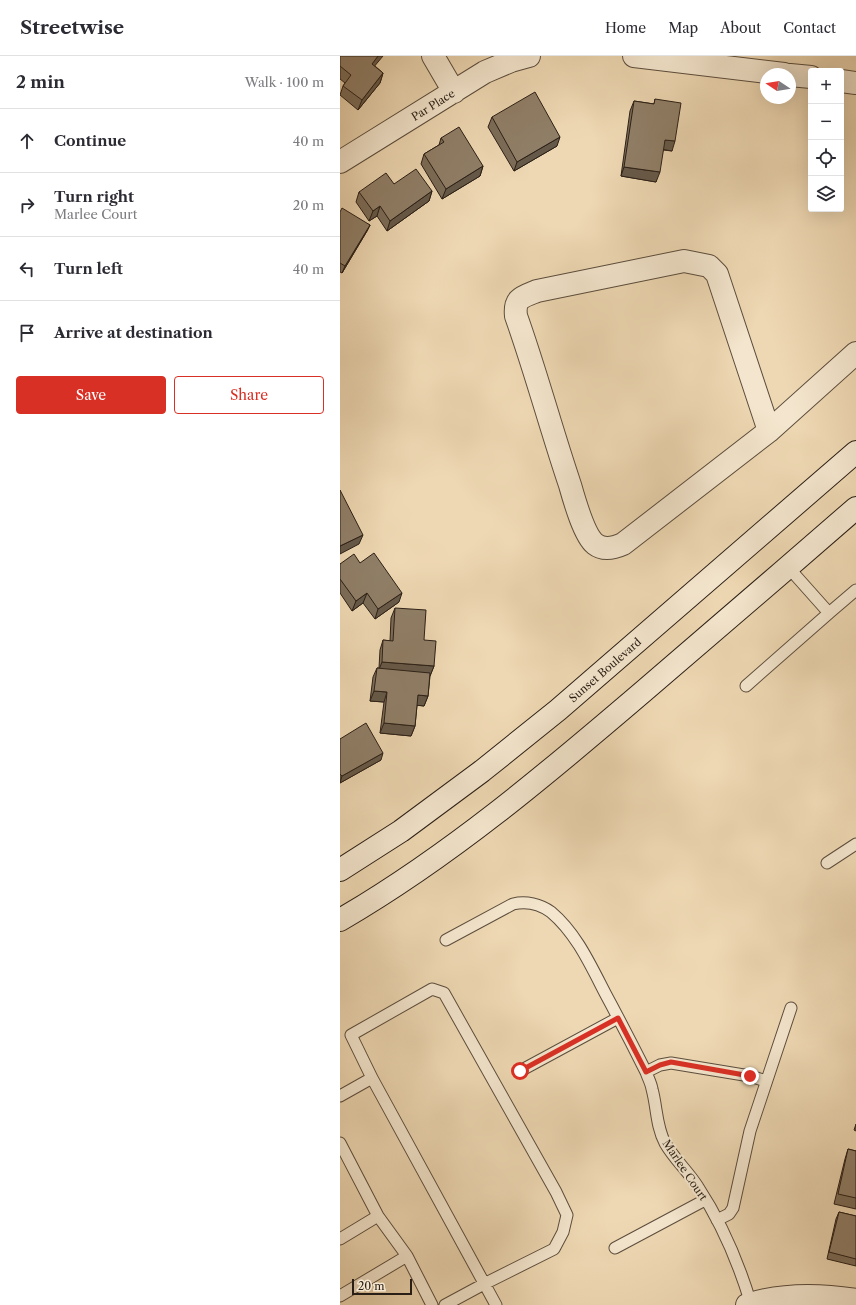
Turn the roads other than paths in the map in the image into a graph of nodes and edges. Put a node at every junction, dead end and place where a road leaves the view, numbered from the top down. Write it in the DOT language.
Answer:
graph roads {
  1 [pos="433,56"];
  2 [pos="529,56"];
  3 [pos="634,56"];
  4 [pos="760,71"];
  5 [pos="796,76"];
  6 [pos="808,77"];
  7 [pos="844,81"];
  8 [pos="856,83"];
  9 [pos="454,92"];
  10 [pos="340,162"];
  11 [pos="856,353"];
  12 [pos="769,431"];
  13 [pos="856,452"];
  14 [pos="856,508"];
  15 [pos="788,566"];
  16 [pos="856,590"];
  17 [pos="829,613"];
  18 [pos="746,686"];
  19 [pos="856,844"];
  20 [pos="827,862"];
  21 [pos="340,870"];
  22 [pos="340,920"];
  23 [pos="446,940"];
  24 [pos="791,1008"];
  25 [pos="618,1018"];
  26 [pos="520,1071"];
  27 [pos="646,1072"];
  28 [pos="372,1078"];
  29 [pos="766,1081"];
  30 [pos="340,1096"];
  31 [pos="340,1143"];
  32 [pos="705,1200"];
  33 [pos="378,1216"];
  34 [pos="717,1220"];
  35 [pos="340,1239"];
  36 [pos="615,1248"];
  37 [pos="408,1256"];
  38 [pos="484,1284"];
  39 [pos="340,1296"];
  40 [pos="856,1300"];
  41 [pos="749,1304"];
  42 [pos="432,1305"];
  43 [pos="445,1305"];
  44 [pos="496,1305"];
  1 -- 9 [label="street"];
  2 -- 9 [label="street, Par Place"];
  3 -- 4 [label="street"];
  5 -- 6 [label="street"];
  7 -- 8 [label="street"];
  9 -- 10 [label="street, Par Place"];
  11 -- 12 [label="street"];
  12 -- 12 [label="street"];
  13 -- 21 [label="street, Sunset Boulevard"];
  14 -- 15 [label="street"];
  15 -- 17 [label="lane"];
  15 -- 22 [label="street"];
  16 -- 17 [label="lane"];
  17 -- 18 [label="lane"];
  19 -- 20 [label="lane"];
  23 -- 25 [label="lane, Marlee Court"];
  24 -- 29 [label="lane"];
  25 -- 26 [label="lane"];
  25 -- 27 [label="lane, Marlee Court"];
  27 -- 29 [label="lane"];
  27 -- 32 [label="lane, Marlee Court"];
  28 -- 30 [label="lane"];
  28 -- 38 [label="lane"];
  28 -- 38 [label="lane"];
  29 -- 34 [label="lane"];
  31 -- 33 [label="lane"];
  32 -- 34 [label="lane, Marlee Court"];
  32 -- 36 [label="lane"];
  33 -- 35 [label="lane"];
  33 -- 37 [label="lane"];
  34 -- 41 [label="lane, Marlee Court"];
  37 -- 39 [label="lane"];
  37 -- 42 [label="lane"];
  38 -- 43 [label="lane"];
  38 -- 44 [label="lane"];
  40 -- 41 [label="street"];
}
